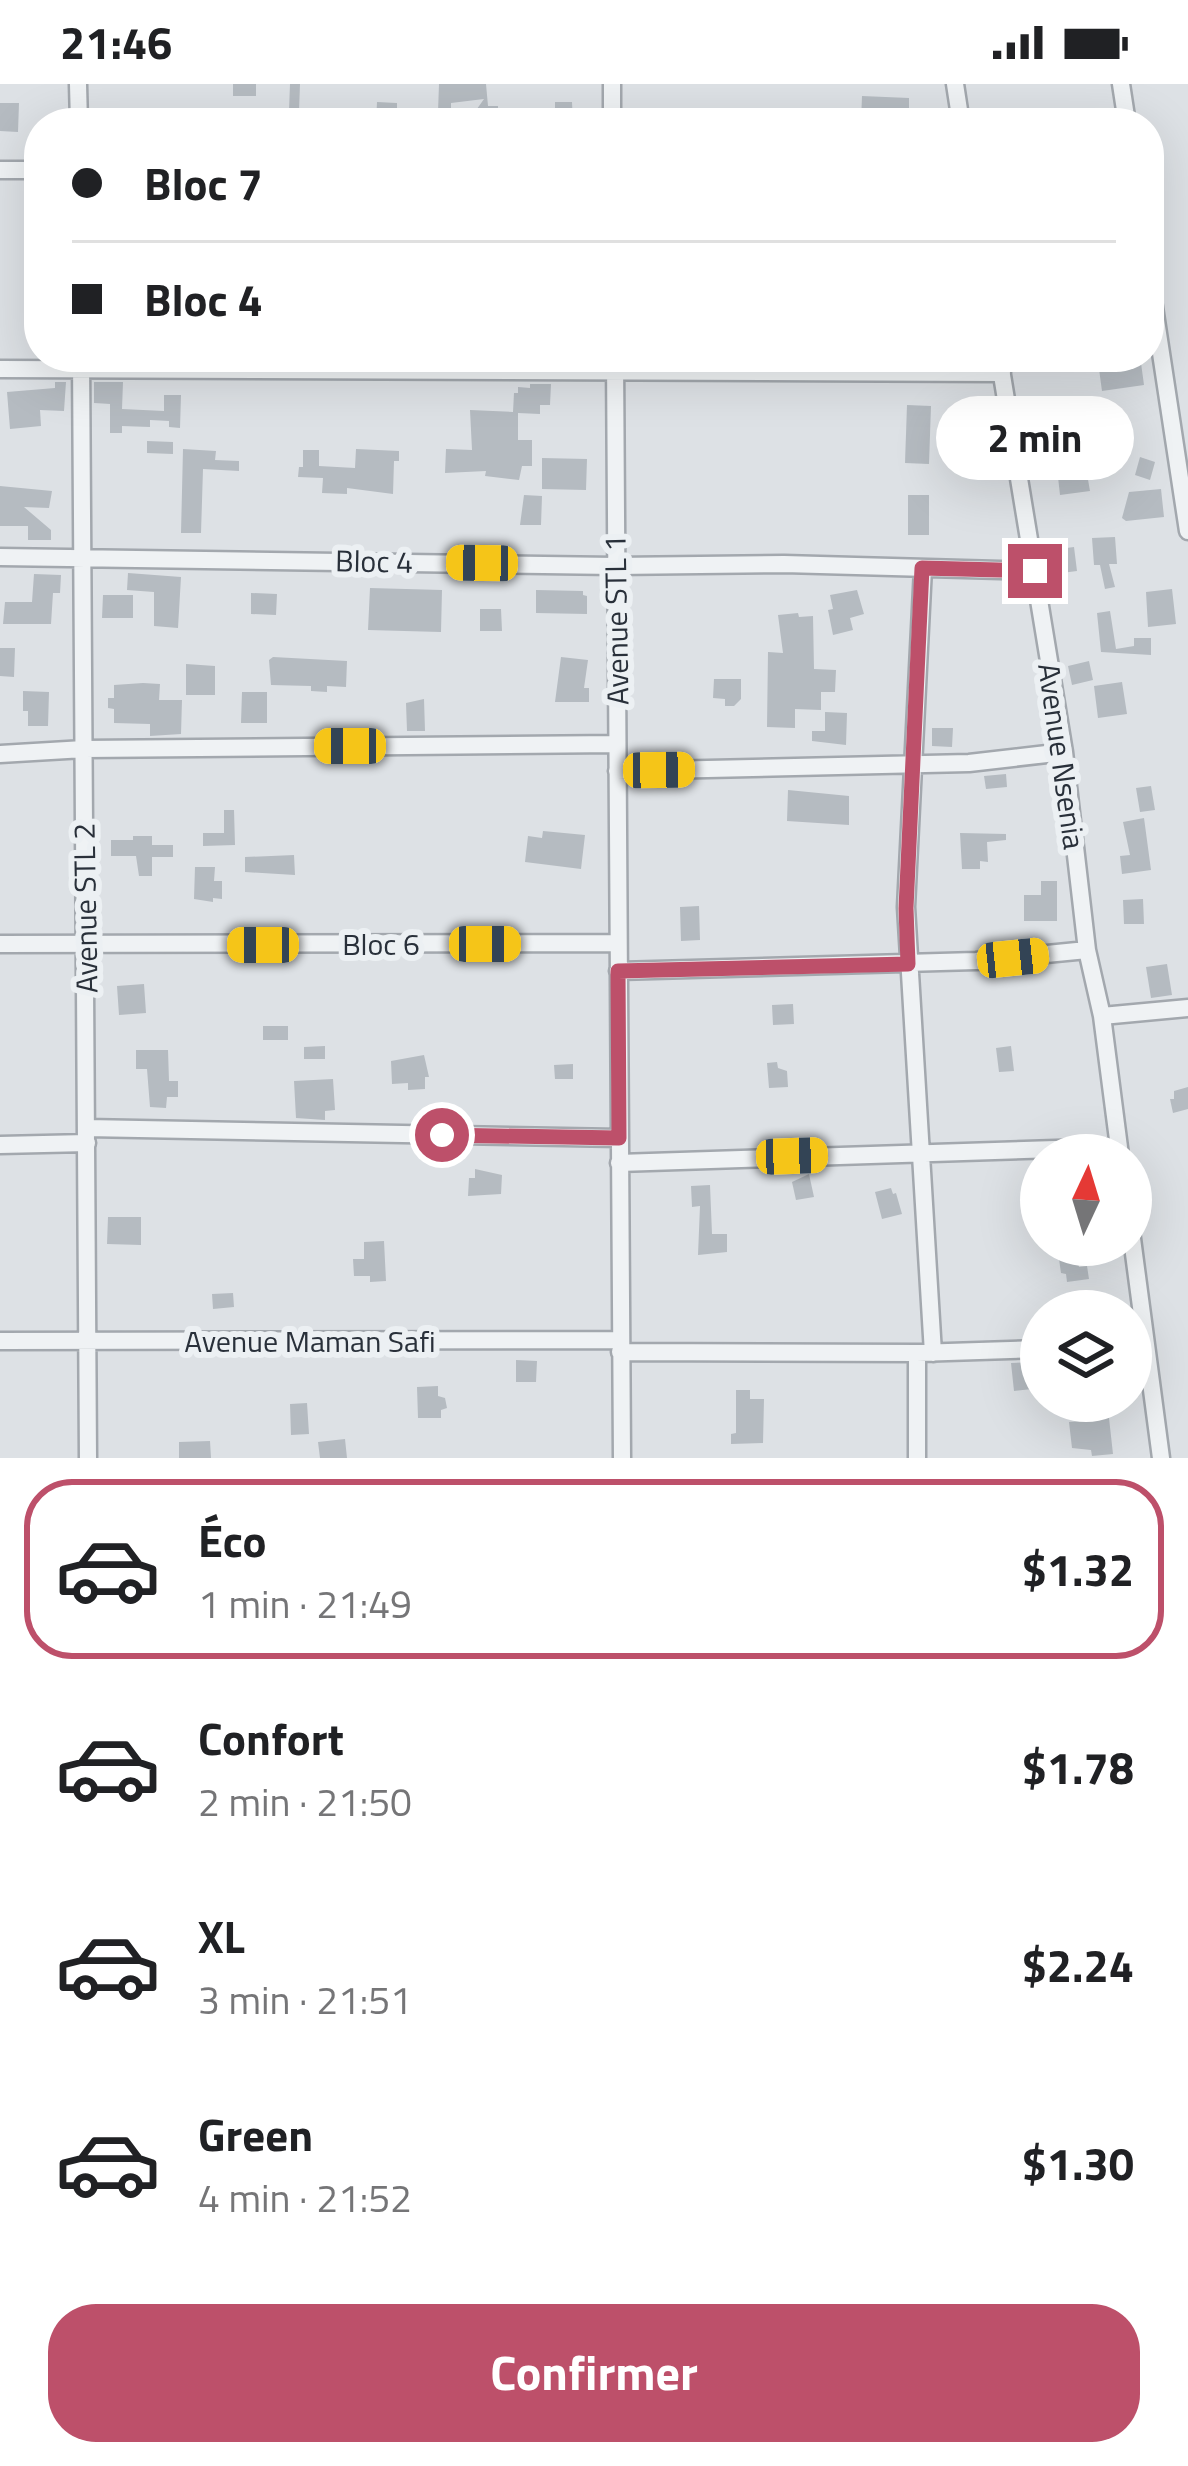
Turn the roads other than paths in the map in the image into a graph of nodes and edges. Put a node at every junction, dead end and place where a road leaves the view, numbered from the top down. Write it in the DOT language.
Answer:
graph roads {
  1 [pos="81,372"];
  2 [pos="615,372"];
  3 [pos="1001,372"];
  4 [pos="1164,372"];
  5 [pos="1188,531"];
  6 [pos="0,556"];
  7 [pos="83,556"];
  8 [pos="615,566"];
  9 [pos="922,568"];
  10 [pos="1035,571"];
  11 [pos="617,744"];
  12 [pos="83,748"];
  13 [pos="1064,752"];
  14 [pos="0,754"];
  15 [pos="911,764"];
  16 [pos="616,771"];
  17 [pos="0,944"];
  18 [pos="618,944"];
  19 [pos="86,945"];
  20 [pos="1087,950"];
  21 [pos="908,964"];
  22 [pos="618,971"];
  23 [pos="1188,1008"];
  24 [pos="1102,1016"];
  25 [pos="1117,1134"];
  26 [pos="87,1135"];
  27 [pos="619,1138"];
  28 [pos="0,1145"];
  29 [pos="922,1151"];
  30 [pos="1020,1151"];
  31 [pos="619,1162"];
  32 [pos="0,1342"];
  33 [pos="89,1342"];
  34 [pos="621,1346"];
  35 [pos="1020,1350"];
  36 [pos="925,1353"];
  37 [pos="1152,1415"];
  38 [pos="88,1458"];
  39 [pos="622,1458"];
  40 [pos="917,1458"];
  41 [pos="1160,1458"];
  1 -- 7 [label="street, Avenue STL 2"];
  2 -- 8 [label="street, Avenue STL 1"];
  3 -- 10 [label="street, Avenue Nsenia"];
  4 -- 5 [label="street"];
  6 -- 7 [label="street, Bloc 4"];
  7 -- 8 [label="street, Bloc 4"];
  7 -- 12 [label="street, Avenue STL 2"];
  8 -- 9 [label="street, Bloc 4"];
  8 -- 11 [label="street, Avenue STL 1"];
  9 -- 10 [label="street, Bloc 4"];
  9 -- 15 [label="street"];
  10 -- 13 [label="street, Avenue Nsenia"];
  11 -- 12 [label="street"];
  11 -- 16 [label="street, Avenue STL 1"];
  12 -- 14 [label="street"];
  12 -- 19 [label="street, Avenue STL 2"];
  13 -- 15 [label="street"];
  13 -- 20 [label="street, Avenue Nsenia"];
  15 -- 16 [label="street"];
  15 -- 21 [label="street"];
  16 -- 18 [label="street, Avenue STL 1"];
  17 -- 19 [label="street, Bloc 6"];
  18 -- 19 [label="street, Bloc 6"];
  18 -- 22 [label="street, Avenue STL 1"];
  19 -- 26 [label="street, Avenue STL 2"];
  20 -- 21 [label="street"];
  20 -- 24 [label="street, Avenue Nsenia"];
  21 -- 22 [label="street"];
  21 -- 29 [label="street"];
  22 -- 27 [label="street, Avenue STL 1"];
  23 -- 24 [label="street"];
  24 -- 25 [label="street, Avenue Nsenia"];
  26 -- 27 [label="street"];
  26 -- 28 [label="street"];
  26 -- 33 [label="street, Avenue STL 2"];
  27 -- 31 [label="street, Avenue STL 1"];
  29 -- 30 [label="street"];
  29 -- 31 [label="street"];
  29 -- 36 [label="street"];
  31 -- 34 [label="street, Avenue STL 1"];
  32 -- 33 [label="street, Avenue Maman Safi"];
  33 -- 34 [label="street, Avenue Maman Safi"];
  33 -- 38 [label="street, Avenue STL 2"];
  34 -- 36 [label="street, Avenue Maman Safi"];
  34 -- 39 [label="street, Avenue STL 1"];
  35 -- 36 [label="street, Avenue Maman Safi"];
  36 -- 40 [label="street"];
  37 -- 41 [label="street"];
}
